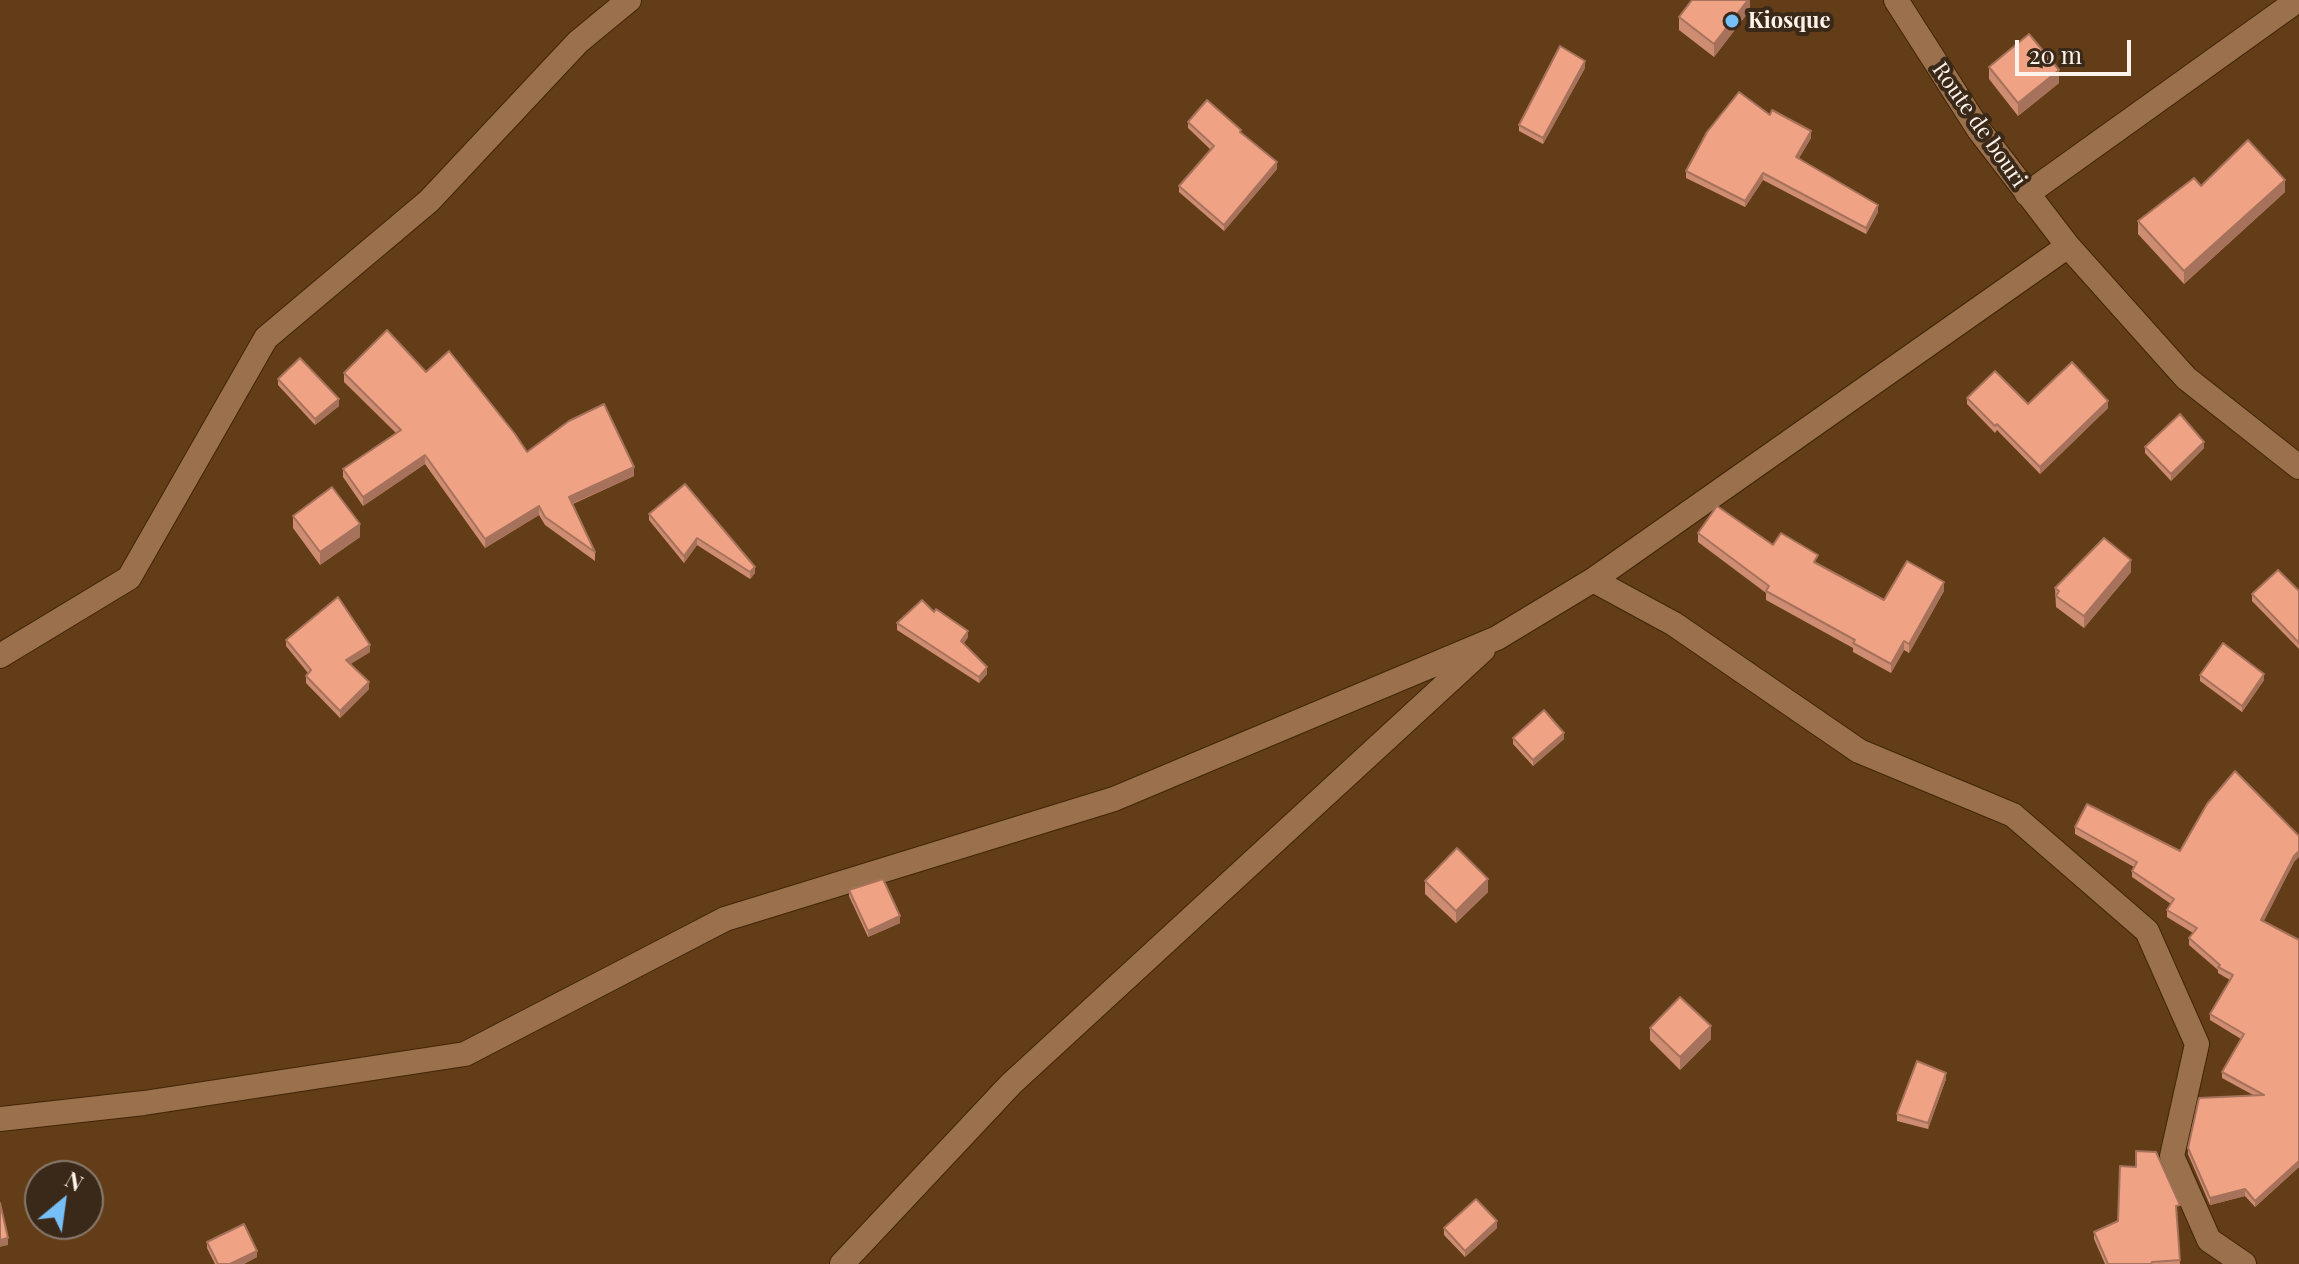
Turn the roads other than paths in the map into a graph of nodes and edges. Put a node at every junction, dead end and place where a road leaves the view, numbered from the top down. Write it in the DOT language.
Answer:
graph roads {
  1 [pos="629,0"];
  2 [pos="1896,0"];
  3 [pos="2298,0"];
  4 [pos="2027,194"];
  5 [pos="2068,246"];
  6 [pos="2299,467"];
  7 [pos="1593,580"];
  8 [pos="1497,638"];
  9 [pos="0,656"];
  10 [pos="0,1119"];
  11 [pos="842,1264"];
  12 [pos="2244,1264"];
  1 -- 9 [label="street"];
  2 -- 4 [label="street, Route de bouri"];
  3 -- 4 [label="street"];
  4 -- 5 [label="street, Route de bouri"];
  5 -- 6 [label="street, Route de bouri"];
  5 -- 7 [label="street"];
  7 -- 8 [label="street"];
  7 -- 12 [label="street"];
  8 -- 10 [label="street"];
  8 -- 11 [label="street"];
}
